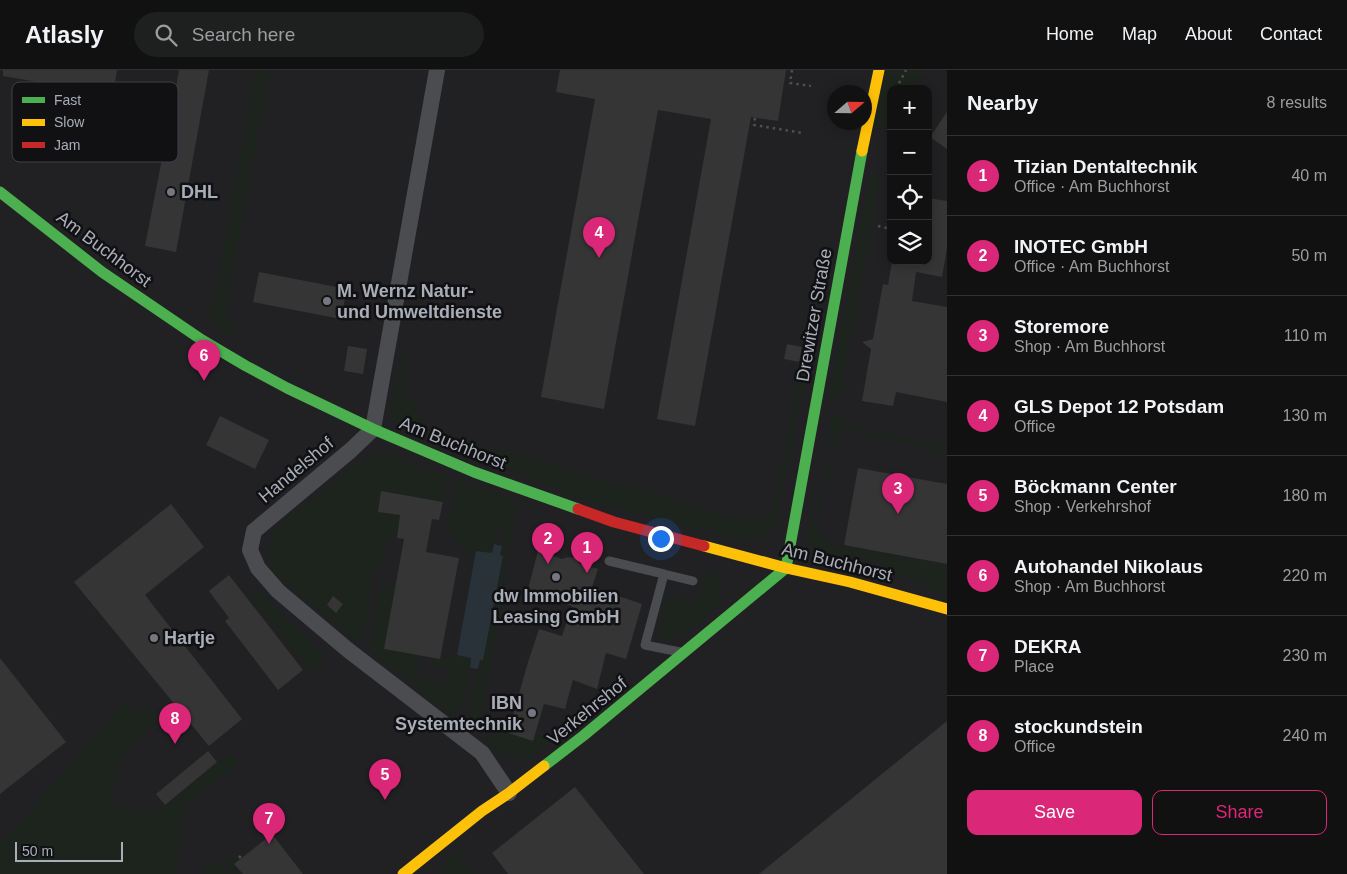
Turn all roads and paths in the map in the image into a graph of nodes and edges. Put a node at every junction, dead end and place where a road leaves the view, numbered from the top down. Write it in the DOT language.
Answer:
graph roads {
  1 [pos="437,70"];
  2 [pos="792,70"];
  3 [pos="879,70"];
  4 [pos="906,70"];
  5 [pos="898,85"];
  6 [pos="811,86"];
  7 [pos="755,118"];
  8 [pos="803,134"];
  9 [pos="0,192"];
  10 [pos="878,226"];
  11 [pos="887,228"];
  12 [pos="373,429"];
  13 [pos="609,561"];
  14 [pos="786,568"];
  15 [pos="664,574"];
  16 [pos="693,581"];
  17 [pos="947,609"];
  18 [pos="685,653"];
  19 [pos="509,793"];
  20 [pos="403,874"];
  1 -- 12 [label="street"];
  2 -- 6 [label="path"];
  3 -- 14 [label="main road, Drewitzer Straße"];
  4 -- 5 [label="path"];
  7 -- 8 [label="path"];
  9 -- 12 [label="main road, Am Buchhorst"];
  10 -- 11 [label="path"];
  12 -- 14 [label="main road, Am Buchhorst"];
  12 -- 19 [label="street, Handelshof"];
  13 -- 15 [label="lane"];
  14 -- 17 [label="main road, Am Buchhorst"];
  14 -- 18 [label="main road, Verkehrshof"];
  15 -- 16 [label="lane"];
  15 -- 18 [label="lane"];
  18 -- 19 [label="main road, Verkehrshof"];
  19 -- 20 [label="main road, Verkehrshof"];
}
